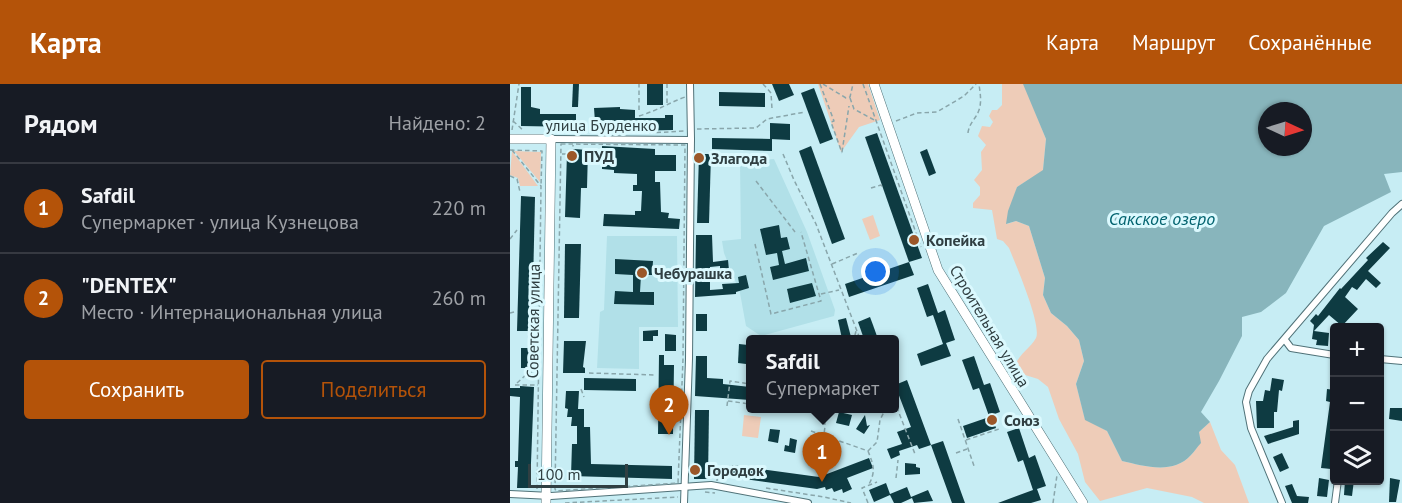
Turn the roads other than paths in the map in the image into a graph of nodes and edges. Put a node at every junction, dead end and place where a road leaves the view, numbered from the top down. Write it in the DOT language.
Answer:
graph roads {
  1 [pos="690,84"];
  2 [pos="874,84"];
  3 [pos="511,136"];
  4 [pos="551,139"];
  5 [pos="692,140"];
  6 [pos="1402,204"];
  7 [pos="1285,340"];
  8 [pos="1330,354"];
  9 [pos="1384,359"];
  10 [pos="1402,361"];
  11 [pos="681,485"];
  12 [pos="1337,485"];
  13 [pos="510,494"];
  14 [pos="545,500"];
  15 [pos="684,503"];
  16 [pos="807,503"];
  17 [pos="1083,503"];
  18 [pos="1282,503"];
  19 [pos="1335,503"];
  1 -- 5 [label="street"];
  2 -- 17 [label="street, Строительная улица"];
  3 -- 4 [label="street, улица Бурденко"];
  4 -- 5 [label="street, улица Бурденко"];
  4 -- 14 [label="street, Советская улица"];
  5 -- 11 [label="street"];
  6 -- 7 [label="street"];
  7 -- 8 [label="street"];
  7 -- 18 [label="street"];
  9 -- 10 [label="street"];
  11 -- 14 [label="street"];
  11 -- 15 [label="street"];
  11 -- 16 [label="street"];
  12 -- 19 [label="street"];
  13 -- 14 [label="street"];
}
